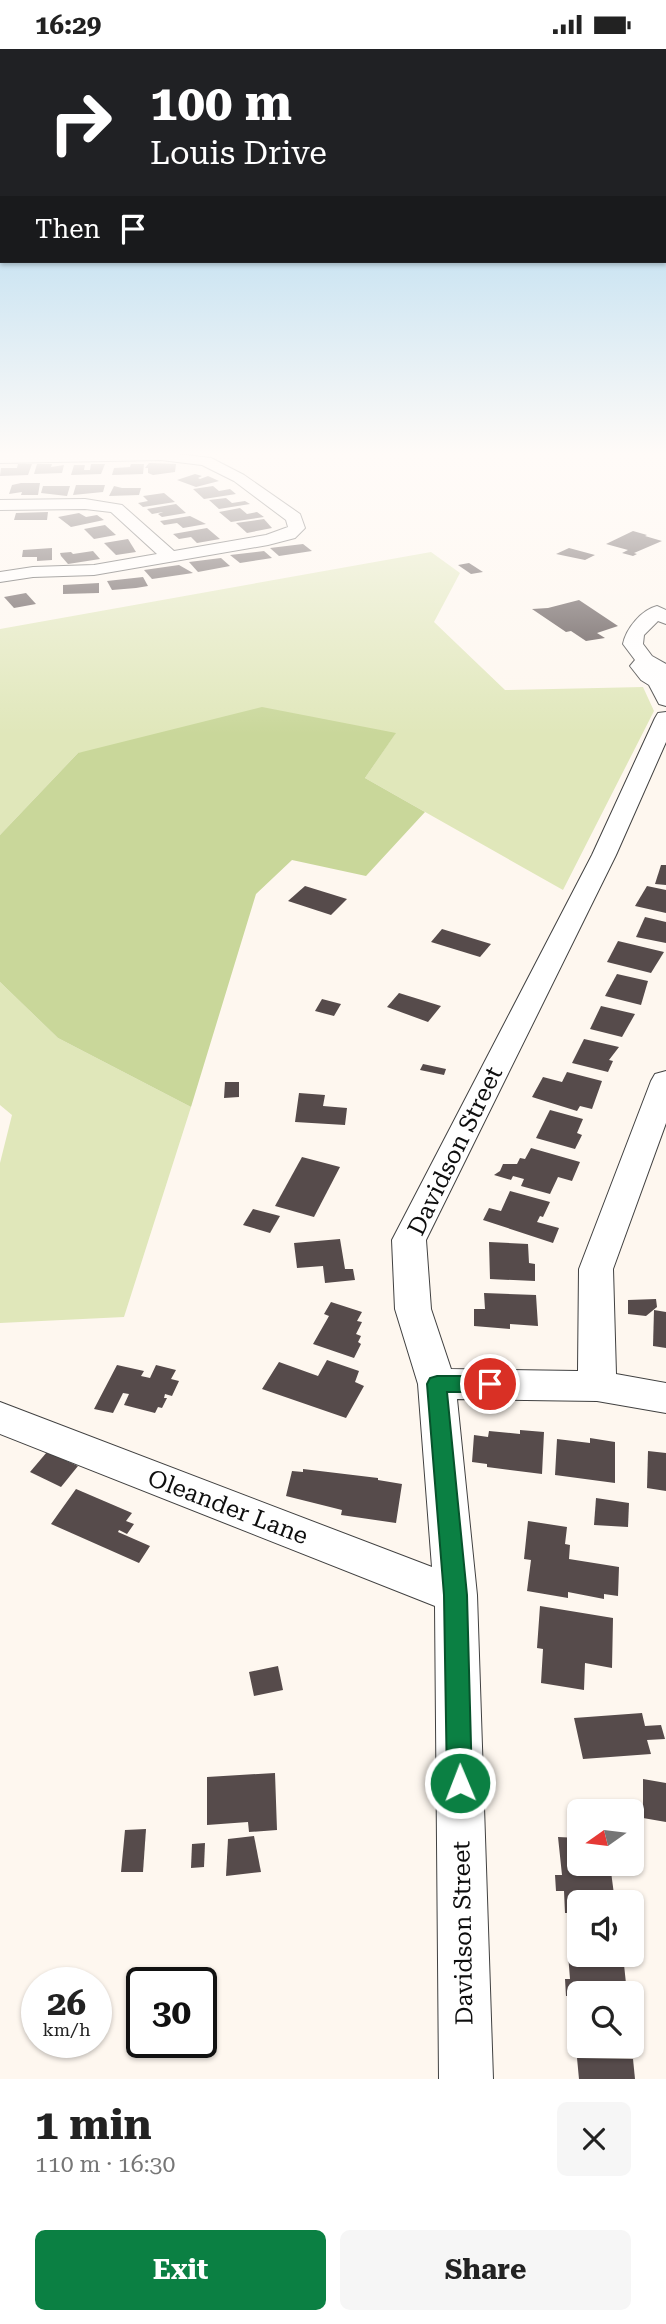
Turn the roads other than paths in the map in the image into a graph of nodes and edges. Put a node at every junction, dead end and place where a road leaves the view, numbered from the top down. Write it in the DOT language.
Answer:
graph roads {
  1 [pos="158,546"];
  2 [pos="235,546"];
  3 [pos="170,557"];
  4 [pos="0,577"];
  5 [pos="666,618"];
  6 [pos="662,690"];
  7 [pos="666,718"];
  8 [pos="666,1081"];
  9 [pos="437,1384"];
  10 [pos="597,1386"];
  11 [pos="666,1398"];
  12 [pos="0,1418"];
  13 [pos="456,1595"];
  14 [pos="466,2079"];
  1 -- 3 [label="street"];
  2 -- 3 [label="street"];
  3 -- 4 [label="street"];
  5 -- 6 [label="street"];
  7 -- 9 [label="street, Davidson Street"];
  8 -- 10 [label="street"];
  9 -- 10 [label="street"];
  9 -- 13 [label="street, Davidson Street"];
  10 -- 11 [label="street"];
  12 -- 13 [label="street, Oleander Lane"];
  13 -- 14 [label="street, Davidson Street"];
}
